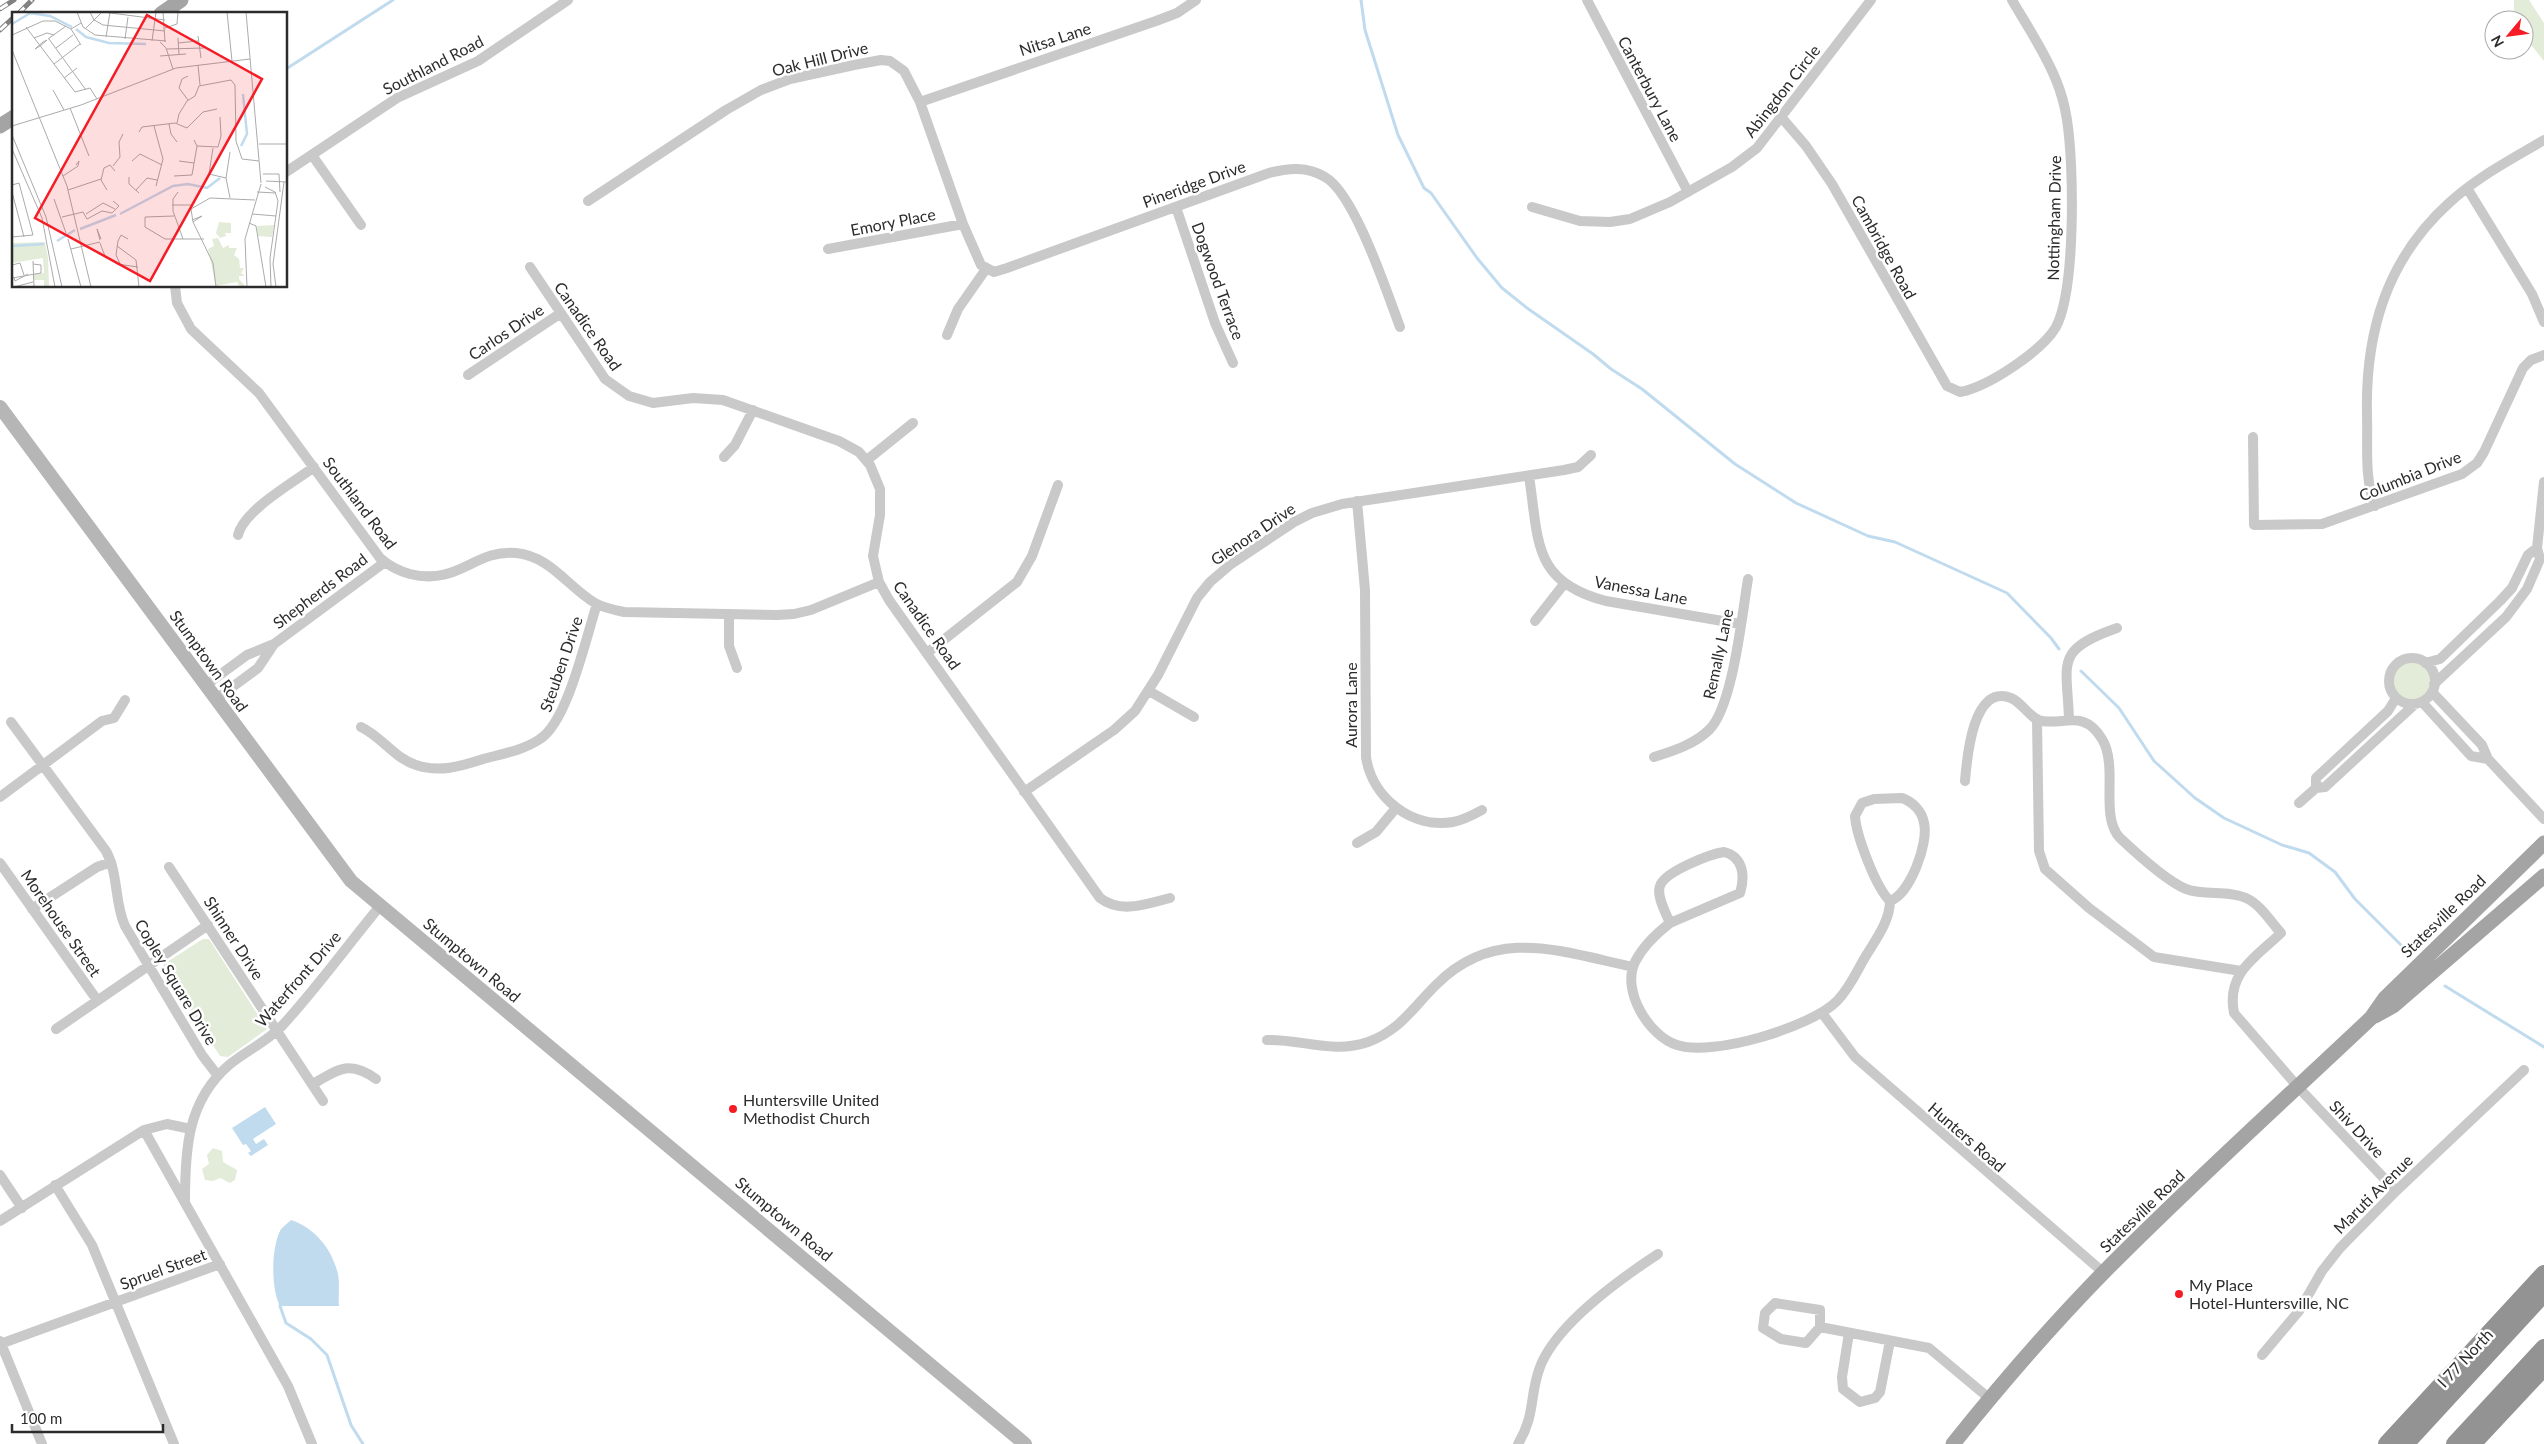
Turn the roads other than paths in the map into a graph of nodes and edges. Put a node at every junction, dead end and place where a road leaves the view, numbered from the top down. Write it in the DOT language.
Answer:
graph roads {
  1 [pos="181,0"];
  2 [pos="568,0"];
  3 [pos="1196,0"];
  4 [pos="1586,0"];
  5 [pos="1871,0"];
  6 [pos="2012,0"];
  7 [pos="164,12"];
  8 [pos="920,102"];
  9 [pos="12,117"];
  10 [pos="1782,118"];
  11 [pos="0,126"];
  12 [pos="2544,140"];
  13 [pos="312,155"];
  14 [pos="288,171"];
  15 [pos="2467,188"];
  16 [pos="1688,192"];
  17 [pos="588,201"];
  18 [pos="1176,207"];
  19 [pos="1532,207"];
  20 [pos="963,224"];
  21 [pos="361,225"];
  22 [pos="828,249"];
  23 [pos="530,267"];
  24 [pos="986,269"];
  25 [pos="175,288"];
  26 [pos="561,313"];
  27 [pos="2544,322"];
  28 [pos="1400,327"];
  29 [pos="947,334"];
  30 [pos="2544,355"];
  31 [pos="1232,363"];
  32 [pos="468,375"];
  33 [pos="1957,392"];
  34 [pos="0,406"];
  35 [pos="753,410"];
  36 [pos="913,423"];
  37 [pos="2252,437"];
  38 [pos="1591,455"];
  39 [pos="724,457"];
  40 [pos="867,460"];
  41 [pos="314,467"];
  42 [pos="1529,476"];
  43 [pos="2544,482"];
  44 [pos="1058,485"];
  45 [pos="1357,501"];
  46 [pos="2375,506"];
  47 [pos="238,535"];
  48 [pos="2538,548"];
  49 [pos="384,562"];
  50 [pos="1748,578"];
  51 [pos="879,582"];
  52 [pos="1564,584"];
  53 [pos="597,604"];
  54 [pos="729,614"];
  55 [pos="1535,621"];
  56 [pos="1740,624"];
  57 [pos="2117,628"];
  58 [pos="274,644"];
  59 [pos="927,653"];
  60 [pos="2425,663"];
  61 [pos="737,668"];
  62 [pos="206,685"];
  63 [pos="2433,688"];
  64 [pos="1149,691"];
  65 [pos="2396,698"];
  66 [pos="216,699"];
  67 [pos="125,700"];
  68 [pos="2418,703"];
  69 [pos="1194,717"];
  70 [pos="2037,719"];
  71 [pos="2069,719"];
  72 [pos="11,722"];
  73 [pos="361,726"];
  74 [pos="1654,757"];
  75 [pos="2488,759"];
  76 [pos="42,767"];
  77 [pos="1965,781"];
  78 [pos="2316,788"];
  79 [pos="1024,792"];
  80 [pos="0,797"];
  81 [pos="2299,803"];
  82 [pos="1396,808"];
  83 [pos="1482,810"];
  84 [pos="2544,819"];
  85 [pos="1357,843"];
  86 [pos="2544,843"];
  87 [pos="111,862"];
  88 [pos="0,863"];
  89 [pos="170,867"];
  90 [pos="2544,876"];
  91 [pos="1170,898"];
  92 [pos="1890,901"];
  93 [pos="380,906"];
  94 [pos="32,909"];
  95 [pos="1670,923"];
  96 [pos="208,925"];
  97 [pos="149,965"];
  98 [pos="1634,967"];
  99 [pos="2241,971"];
  100 [pos="97,1000"];
  101 [pos="1822,1013"];
  102 [pos="2371,1018"];
  103 [pos="56,1029"];
  104 [pos="277,1030"];
  105 [pos="1267,1040"];
  106 [pos="2524,1070"];
  107 [pos="218,1076"];
  108 [pos="376,1079"];
  109 [pos="313,1084"];
  110 [pos="2298,1087"];
  111 [pos="323,1100"];
  112 [pos="191,1129"];
  113 [pos="144,1130"];
  114 [pos="0,1176"];
  115 [pos="54,1185"];
  116 [pos="2396,1191"];
  117 [pos="185,1201"];
  118 [pos="22,1208"];
  119 [pos="0,1221"];
  120 [pos="1658,1254"];
  121 [pos="220,1264"];
  122 [pos="2104,1273"];
  123 [pos="2544,1274"];
  124 [pos="2544,1293"];
  125 [pos="115,1302"];
  126 [pos="1820,1327"];
  127 [pos="1849,1333"];
  128 [pos="1890,1341"];
  129 [pos="0,1343"];
  130 [pos="2544,1348"];
  131 [pos="2262,1355"];
  132 [pos="2544,1367"];
  133 [pos="1990,1400"];
  134 [pos="42,1444"];
  135 [pos="174,1444"];
  136 [pos="312,1444"];
  137 [pos="1025,1444"];
  138 [pos="1518,1444"];
  139 [pos="1953,1444"];
  140 [pos="2387,1444"];
  141 [pos="2405,1444"];
  142 [pos="2455,1444"];
  143 [pos="2472,1444"];
  1 -- 7 [label="main road"];
  2 -- 13 [label="street, Southland Road"];
  3 -- 8 [label="street, Nitsa Lane"];
  4 -- 16 [label="street, Canterbury Lane"];
  5 -- 10 [label="street, Abingdon Circle"];
  6 -- 33 [label="street, Nottingham Drive"];
  8 -- 17 [label="street, Oak Hill Drive"];
  8 -- 20 [label="street, Oak Hill Drive"];
  9 -- 11 [label="main road"];
  10 -- 16 [label="street, Abingdon Circle"];
  10 -- 33 [label="street, Cambridge Road"];
  12 -- 15 [label="street"];
  13 -- 14 [label="street, Southland Road"];
  13 -- 21 [label="street"];
  15 -- 27 [label="street"];
  15 -- 46 [label="street"];
  16 -- 19 [label="street, Abingdon Circle"];
  18 -- 24 [label="street, Pineridge Drive"];
  18 -- 28 [label="street, Pineridge Drive"];
  18 -- 31 [label="street, Dogwood Terrace"];
  20 -- 22 [label="street, Emory Place"];
  20 -- 24 [label="street, Oak Hill Drive"];
  23 -- 26 [label="street, Canadice Road"];
  24 -- 29 [label="street"];
  25 -- 41 [label="street, Southland Road"];
  26 -- 32 [label="street, Carlos Drive"];
  26 -- 35 [label="street, Canadice Road"];
  30 -- 46 [label="street, Columbia Drive"];
  34 -- 62 [label="street, Stumptown Road"];
  35 -- 39 [label="street"];
  35 -- 40 [label="street, Canadice Road"];
  36 -- 40 [label="street"];
  37 -- 46 [label="street, Columbia Drive"];
  38 -- 42 [label="street, Glenora Drive"];
  40 -- 51 [label="street, Canadice Road"];
  41 -- 47 [label="street"];
  41 -- 49 [label="street, Southland Road"];
  42 -- 45 [label="street, Glenora Drive"];
  42 -- 52 [label="street, Vanessa Lane"];
  43 -- 48 [label="street"];
  44 -- 59 [label="street"];
  45 -- 64 [label="street, Glenora Drive"];
  45 -- 82 [label="street, Aurora Lane"];
  48 -- 60 [label="street"];
  48 -- 63 [label="street"];
  49 -- 53 [label="street, Southland Road"];
  49 -- 58 [label="street, Shepherds Road"];
  50 -- 56 [label="street, Remally Lane"];
  51 -- 54 [label="street, Southland Road"];
  51 -- 59 [label="street, Canadice Road"];
  52 -- 55 [label="street"];
  52 -- 56 [label="street, Vanessa Lane"];
  53 -- 54 [label="street, Southland Road"];
  53 -- 73 [label="street, Steuben Drive"];
  54 -- 61 [label="street"];
  56 -- 74 [label="street, Remally Lane"];
  57 -- 71 [label="street"];
  58 -- 62 [label="street, Shepherds Road"];
  58 -- 66 [label="street, Shepherds Road"];
  59 -- 79 [label="street, Canadice Road"];
  60 -- 63 [label="street"];
  60 -- 65 [label="street"];
  62 -- 66 [label="street, Stumptown Road"];
  63 -- 68 [label="street"];
  63 -- 75 [label="street"];
  64 -- 69 [label="street"];
  64 -- 79 [label="street, Glenora Drive"];
  65 -- 68 [label="street"];
  65 -- 78 [label="street"];
  66 -- 93 [label="street, Stumptown Road"];
  67 -- 76 [label="street"];
  68 -- 75 [label="street"];
  68 -- 78 [label="street"];
  70 -- 71 [label="street"];
  70 -- 77 [label="street"];
  70 -- 99 [label="street"];
  71 -- 99 [label="street"];
  72 -- 76 [label="street, Copley Square Drive"];
  75 -- 84 [label="street"];
  76 -- 80 [label="street"];
  76 -- 87 [label="street, Copley Square Drive"];
  78 -- 81 [label="street"];
  79 -- 91 [label="street, Canadice Road"];
  82 -- 83 [label="street, Aurora Lane"];
  82 -- 85 [label="street"];
  86 -- 102 [label="main road, Statesville Road"];
  87 -- 94 [label="street"];
  87 -- 97 [label="street, Copley Square Drive"];
  88 -- 94 [label="street, Morehouse Street"];
  89 -- 96 [label="street, Shinner Drive"];
  90 -- 102 [label="main road, Statesville Road"];
  92 -- 92 [label="street"];
  92 -- 101 [label="street"];
  93 -- 104 [label="street, Waterfront Drive"];
  93 -- 137 [label="street, Stumptown Road"];
  94 -- 100 [label="street, Morehouse Street"];
  95 -- 95 [label="street"];
  95 -- 98 [label="street"];
  96 -- 97 [label="street"];
  96 -- 104 [label="street, Shinner Drive"];
  97 -- 100 [label="street"];
  97 -- 107 [label="street, Copley Square Drive"];
  98 -- 101 [label="street"];
  98 -- 105 [label="street"];
  99 -- 110 [label="street, Shiv Drive"];
  100 -- 103 [label="street"];
  101 -- 122 [label="street, Hunters Road"];
  102 -- 110 [label="main road, Statesville Road"];
  104 -- 107 [label="street, Waterfront Drive"];
  104 -- 109 [label="street, Shinner Drive"];
  106 -- 116 [label="street, Maruti Avenue"];
  107 -- 112 [label="street, Waterfront Drive"];
  108 -- 109 [label="street"];
  109 -- 111 [label="street, Shinner Drive"];
  110 -- 116 [label="street, Shiv Drive"];
  110 -- 122 [label="main road, Statesville Road"];
  112 -- 113 [label="street"];
  112 -- 117 [label="street, Waterfront Drive"];
  113 -- 115 [label="street"];
  113 -- 117 [label="street"];
  114 -- 118 [label="street"];
  115 -- 118 [label="street"];
  115 -- 125 [label="street, Spruel Street"];
  116 -- 131 [label="street, Maruti Avenue"];
  117 -- 121 [label="street"];
  118 -- 119 [label="street"];
  120 -- 138 [label="street"];
  121 -- 125 [label="street, Spruel Street"];
  121 -- 136 [label="street"];
  122 -- 133 [label="main road, Statesville Road"];
  123 -- 140 [label="highway, I 77 North"];
  124 -- 141 [label="highway"];
  125 -- 129 [label="street, Spruel Street"];
  125 -- 135 [label="street, Spruel Street"];
  126 -- 126 [label="street"];
  126 -- 127 [label="street"];
  127 -- 128 [label="street"];
  127 -- 128 [label="street"];
  128 -- 133 [label="street"];
  129 -- 134 [label="street"];
  130 -- 142 [label="highway"];
  132 -- 143 [label="highway"];
  133 -- 139 [label="main road, Statesville Road"];
}
